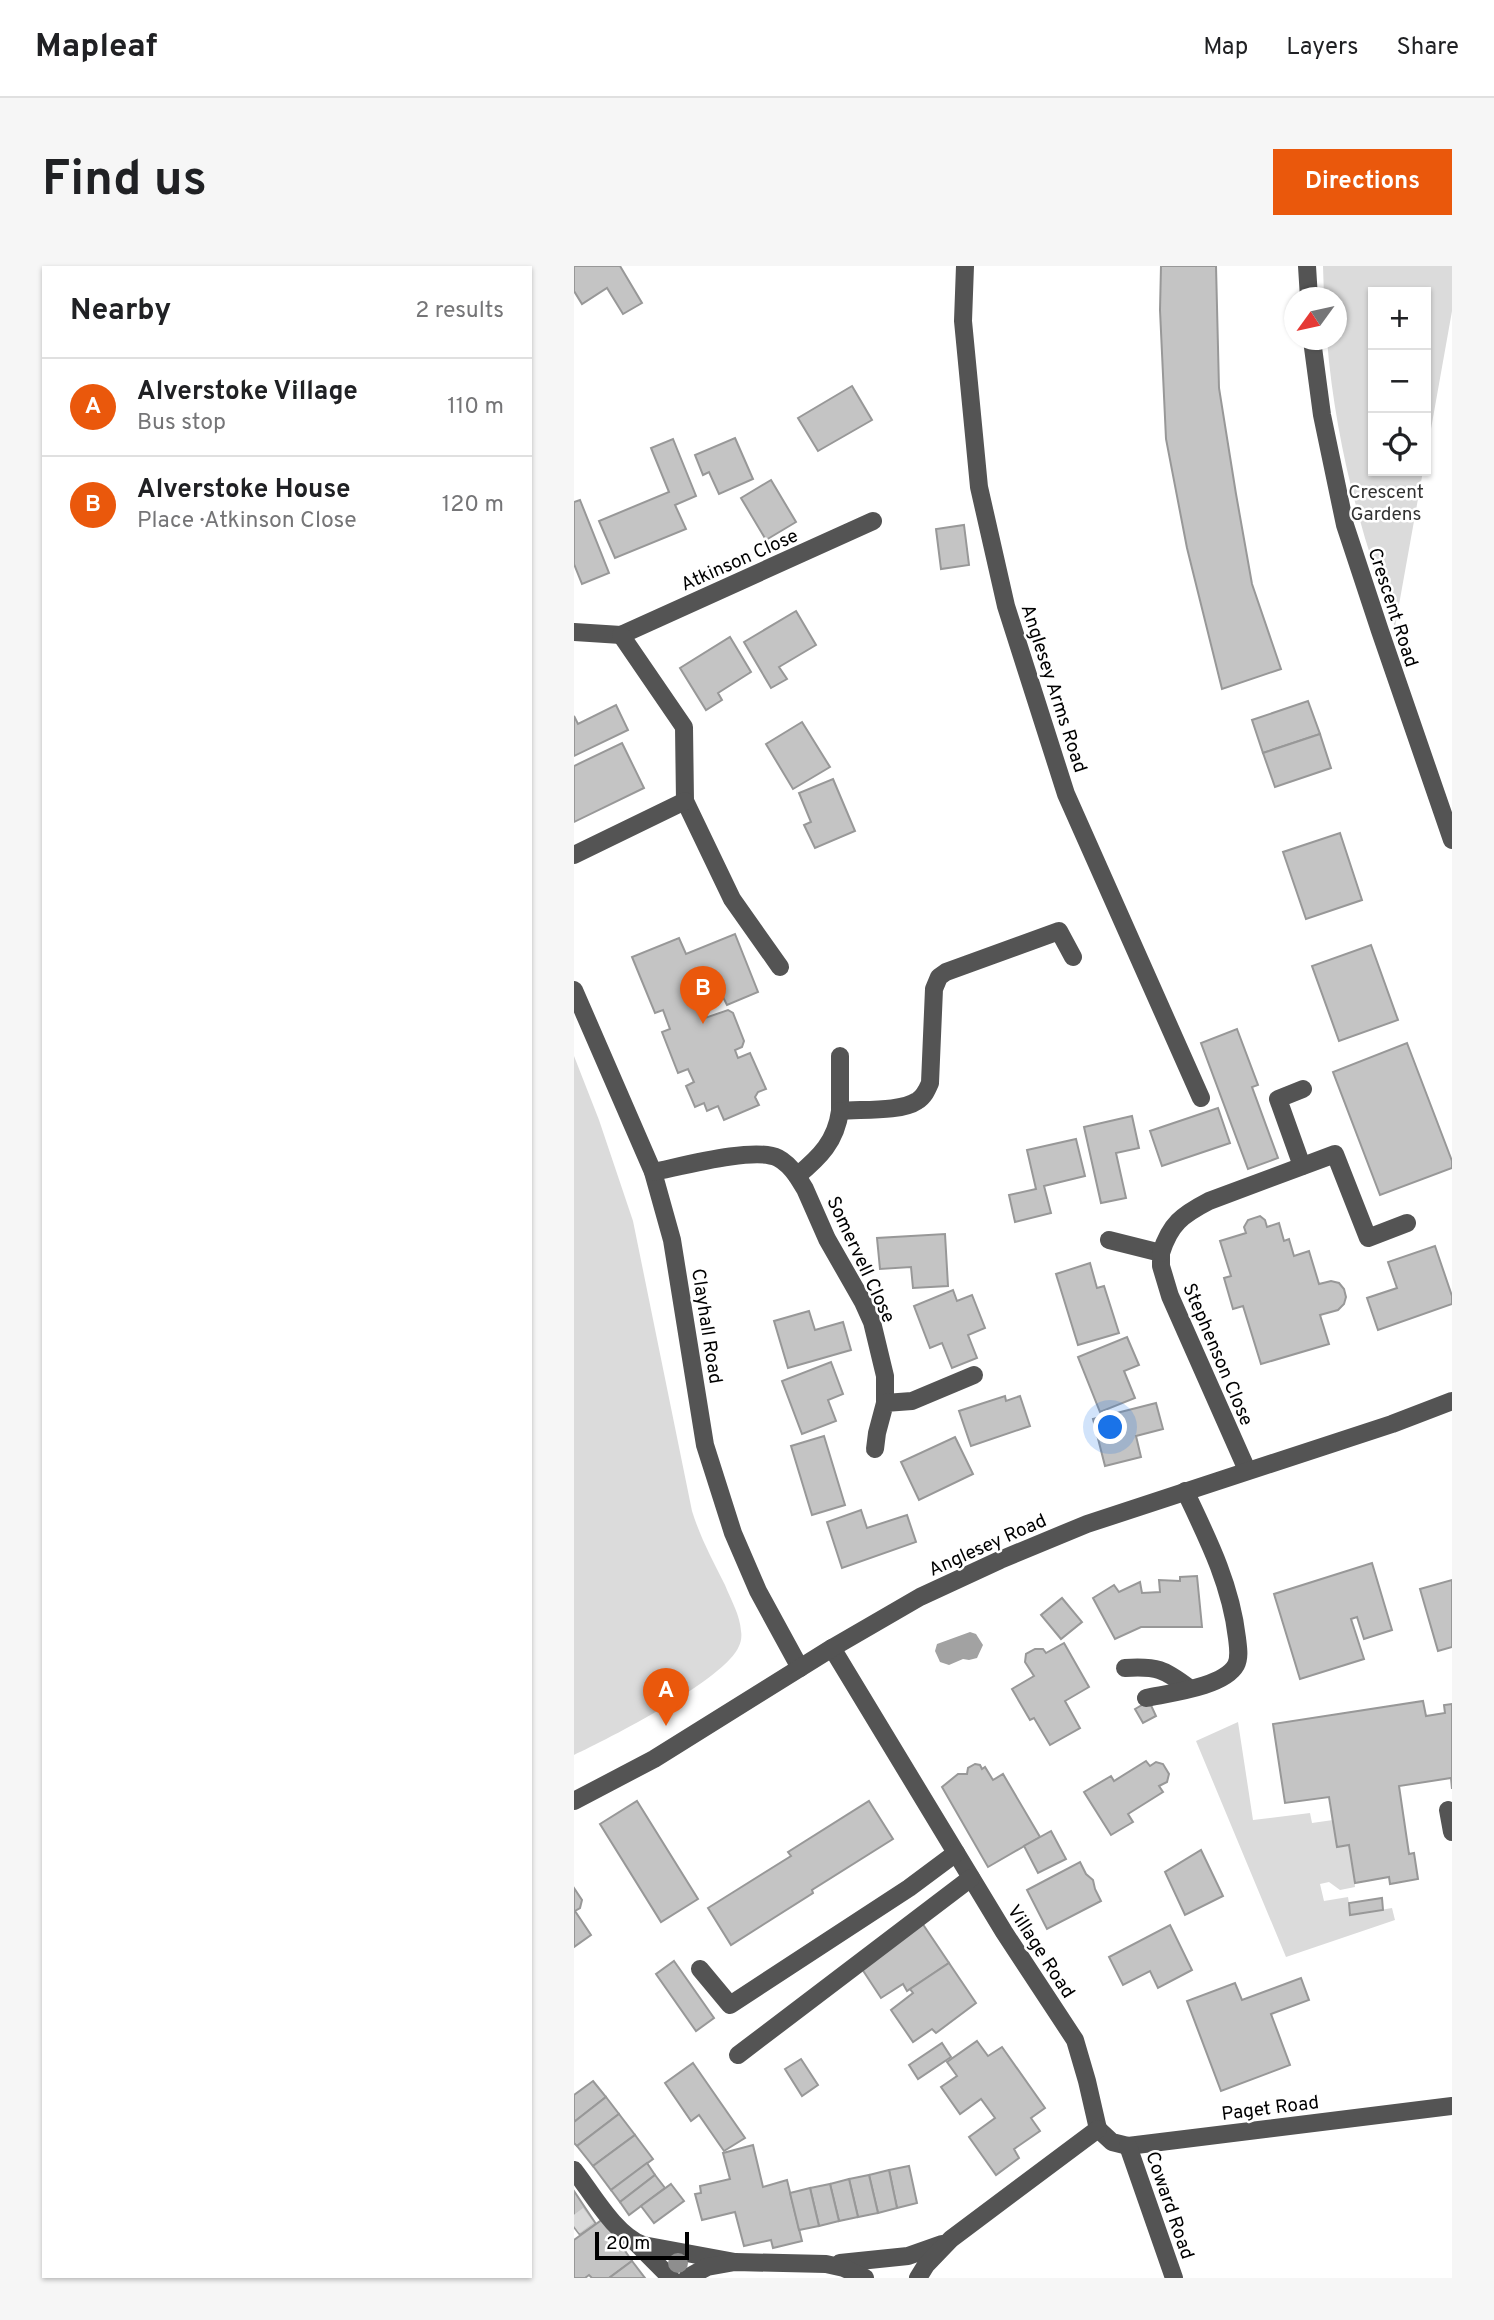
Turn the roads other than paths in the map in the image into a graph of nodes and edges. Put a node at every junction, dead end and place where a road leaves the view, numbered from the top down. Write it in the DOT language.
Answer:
graph roads {
  1 [pos="965,266"];
  2 [pos="1307,266"];
  3 [pos="1308,287"];
  4 [pos="1313,350"];
  5 [pos="873,521"];
  6 [pos="574,632"];
  7 [pos="621,635"];
  8 [pos="685,801"];
  9 [pos="1452,840"];
  10 [pos="574,855"];
  11 [pos="1073,957"];
  12 [pos="779,967"];
  13 [pos="574,990"];
  14 [pos="840,1056"];
  15 [pos="1303,1089"];
  16 [pos="1201,1098"];
  17 [pos="840,1111"];
  18 [pos="1302,1166"];
  19 [pos="653,1172"];
  20 [pos="797,1177"];
  21 [pos="1407,1223"];
  22 [pos="1109,1240"];
  23 [pos="1161,1253"];
  24 [pos="974,1375"];
  25 [pos="1452,1401"];
  26 [pos="885,1403"];
  27 [pos="875,1449"];
  28 [pos="1247,1471"];
  29 [pos="1185,1491"];
  30 [pos="832,1648"];
  31 [pos="800,1668"];
  32 [pos="1125,1668"];
  33 [pos="1189,1688"];
  34 [pos="1146,1698"];
  35 [pos="574,1801"];
  36 [pos="1448,1810"];
  37 [pos="1452,1832"];
  38 [pos="956,1853"];
  39 [pos="971,1878"];
  40 [pos="699,1969"];
  41 [pos="738,2055"];
  42 [pos="1452,2106"];
  43 [pos="1098,2129"];
  44 [pos="1128,2146"];
  45 [pos="574,2170"];
  46 [pos="951,2239"];
  47 [pos="636,2242"];
  48 [pos="735,2262"];
  49 [pos="826,2264"];
  50 [pos="671,2278"];
  51 [pos="687,2278"];
  52 [pos="865,2278"];
  53 [pos="918,2278"];
  54 [pos="1174,2278"];
  1 -- 16 [label="street, Anglesey Arms Road"];
  2 -- 3 [label="street"];
  4 -- 9 [label="street, Crescent Road"];
  5 -- 7 [label="street, Atkinson Close"];
  6 -- 7 [label="street, Atkinson Close"];
  7 -- 8 [label="street"];
  8 -- 10 [label="street"];
  8 -- 12 [label="street"];
  11 -- 17 [label="street"];
  13 -- 19 [label="street, Clayhall Road"];
  14 -- 17 [label="street"];
  15 -- 18 [label="street"];
  17 -- 20 [label="street"];
  18 -- 21 [label="street"];
  18 -- 23 [label="street"];
  19 -- 20 [label="street, Somervell Close"];
  19 -- 31 [label="street, Clayhall Road"];
  20 -- 26 [label="street, Somervell Close"];
  22 -- 23 [label="street"];
  23 -- 28 [label="street, Stephenson Close"];
  24 -- 26 [label="street"];
  25 -- 28 [label="street, Anglesey Road"];
  26 -- 27 [label="street, Somervell Close"];
  28 -- 29 [label="street, Anglesey Road"];
  29 -- 30 [label="street, Anglesey Road"];
  29 -- 33 [label="street"];
  30 -- 31 [label="street, Anglesey Road"];
  30 -- 38 [label="street, Village Road"];
  31 -- 35 [label="street, Anglesey Road"];
  32 -- 33 [label="street"];
  33 -- 34 [label="street"];
  36 -- 37 [label="street"];
  38 -- 39 [label="street, Village Road"];
  38 -- 40 [label="street"];
  39 -- 41 [label="street"];
  39 -- 43 [label="street, Village Road"];
  42 -- 44 [label="street, Paget Road"];
  43 -- 44 [label="street"];
  43 -- 46 [label="street"];
  44 -- 54 [label="street, Coward Road"];
  45 -- 47 [label="street"];
  46 -- 49 [label="street"];
  46 -- 53 [label="street"];
  47 -- 48 [label="street"];
  47 -- 50 [label="street"];
  48 -- 49 [label="street"];
  48 -- 51 [label="street"];
  49 -- 52 [label="street"];
}
